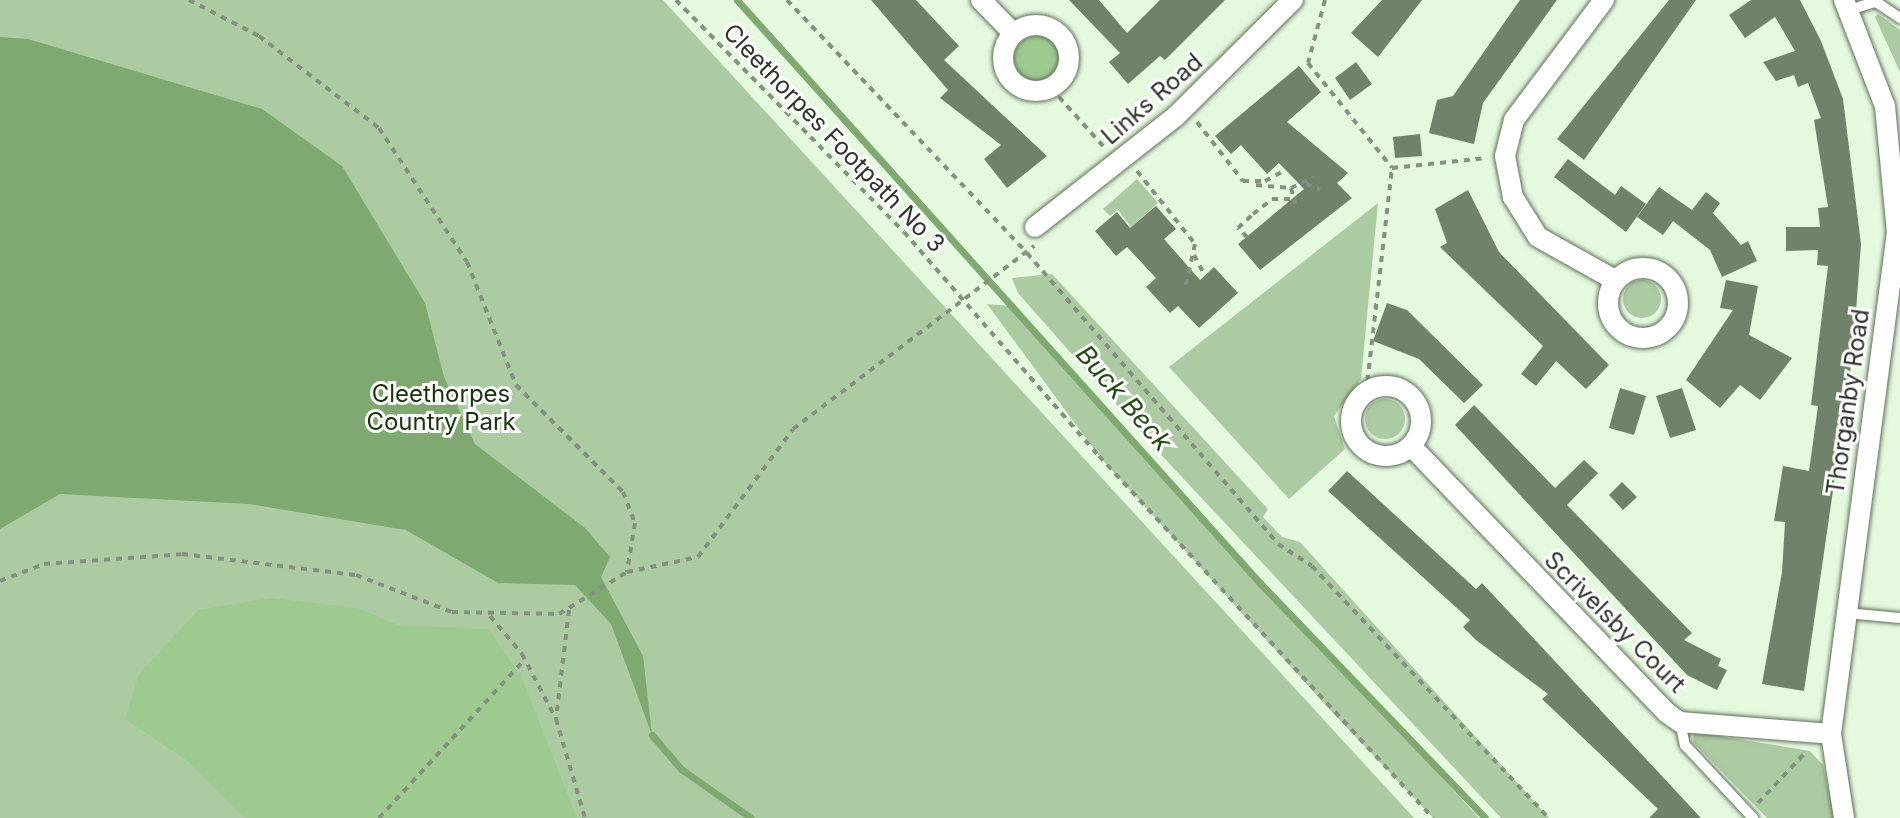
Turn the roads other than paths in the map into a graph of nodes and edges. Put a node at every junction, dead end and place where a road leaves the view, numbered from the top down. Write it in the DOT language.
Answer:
graph roads {
  1 [pos="981,0"];
  2 [pos="1293,0"];
  3 [pos="1604,0"];
  4 [pos="1846,5"];
  5 [pos="1900,18"];
  6 [pos="1013,33"];
  7 [pos="1893,103"];
  8 [pos="1035,227"];
  9 [pos="1615,280"];
  10 [pos="1411,446"];
  11 [pos="1846,613"];
  12 [pos="1900,618"];
  13 [pos="1680,722"];
  14 [pos="1825,733"];
  15 [pos="1750,816"];
  16 [pos="1844,818"];
  1 -- 6 [label="street"];
  2 -- 8 [label="street, Links Road"];
  3 -- 9 [label="street"];
  4 -- 5 [label="lane"];
  4 -- 7 [label="street, Thorganby Road"];
  6 -- 6 [label="street"];
  7 -- 11 [label="street, Thorganby Road"];
  10 -- 10 [label="street"];
  10 -- 13 [label="street, Scrivelsby Court"];
  11 -- 12 [label="lane"];
  11 -- 14 [label="street, Thorganby Road"];
  13 -- 14 [label="street, Scrivelsby Court"];
  13 -- 15 [label="lane"];
  14 -- 16 [label="street, Thorganby Road"];
}
